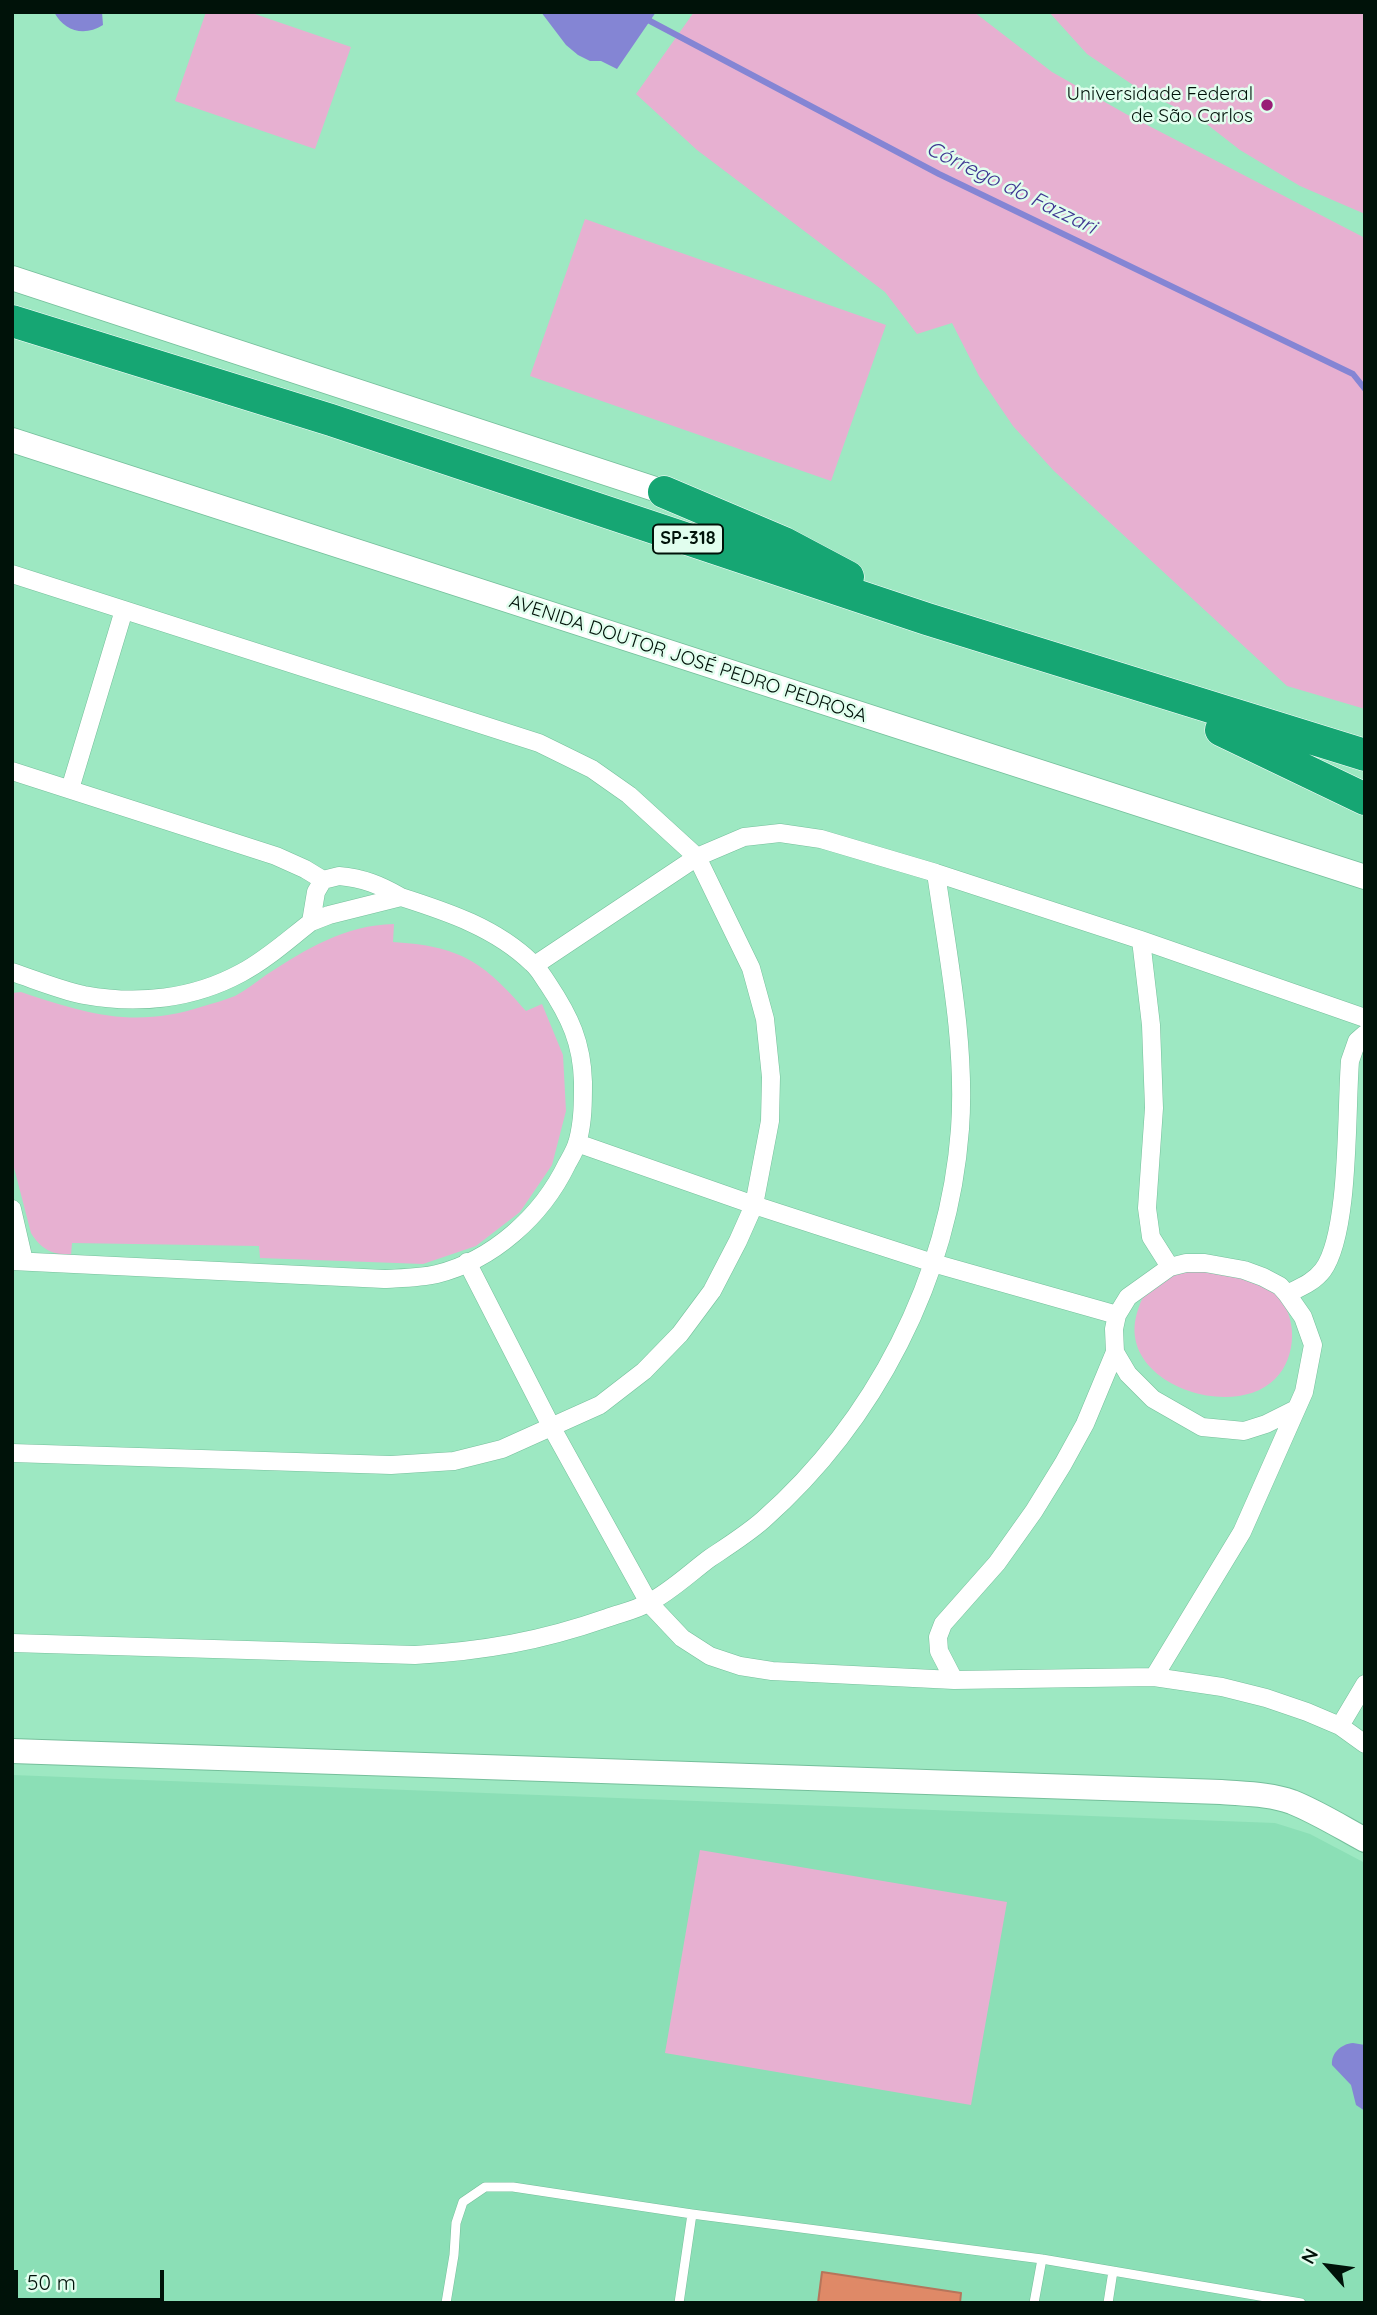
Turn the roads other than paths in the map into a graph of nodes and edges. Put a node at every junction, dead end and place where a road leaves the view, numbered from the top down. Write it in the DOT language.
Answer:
graph roads {
  1 [pos="12,278"];
  2 [pos="12,321"];
  3 [pos="12,342"];
  4 [pos="12,440"];
  5 [pos="664,492"];
  6 [pos="12,574"];
  7 [pos="124,610"];
  8 [pos="927,619"];
  9 [pos="1220,730"];
  10 [pos="1365,755"];
  11 [pos="12,771"];
  12 [pos="1365,776"];
  13 [pos="70,789"];
  14 [pos="1365,799"];
  15 [pos="697,857"];
  16 [pos="936,873"];
  17 [pos="1365,877"];
  18 [pos="323,880"];
  19 [pos="401,897"];
  20 [pos="311,922"];
  21 [pos="1141,940"];
  22 [pos="535,965"];
  23 [pos="12,972"];
  24 [pos="1365,1018"];
  25 [pos="1365,1034"];
  26 [pos="577,1143"];
  27 [pos="754,1205"];
  28 [pos="12,1209"];
  29 [pos="18,1261"];
  30 [pos="467,1262"];
  31 [pos="933,1263"];
  32 [pos="1170,1266"];
  33 [pos="1287,1294"];
  34 [pos="1117,1315"];
  35 [pos="1115,1352"];
  36 [pos="1296,1409"];
  37 [pos="552,1428"];
  38 [pos="12,1453"];
  39 [pos="649,1603"];
  40 [pos="12,1643"];
  41 [pos="1154,1677"];
  42 [pos="954,1680"];
  43 [pos="1365,1684"];
  44 [pos="1340,1726"];
  45 [pos="1365,1744"];
  46 [pos="12,1752"];
  47 [pos="1365,1840"];
  48 [pos="692,2214"];
  49 [pos="1042,2259"];
  50 [pos="1113,2271"];
  51 [pos="446,2303"];
  52 [pos="680,2303"];
  53 [pos="1034,2303"];
  54 [pos="1108,2303"];
  55 [pos="1301,2303"];
  1 -- 5 [label="street"];
  2 -- 8 [label="highway, SP-318"];
  3 -- 9 [label="highway, SP-318"];
  4 -- 17 [label="street, AVENIDA DOUTOR JOSÉ PEDRO PEDROSA"];
  5 -- 8 [label="highway"];
  6 -- 7 [label="street"];
  7 -- 13 [label="street"];
  7 -- 15 [label="street"];
  8 -- 10 [label="highway, SP-318"];
  9 -- 12 [label="highway, SP-318"];
  9 -- 14 [label="highway"];
  11 -- 13 [label="street"];
  13 -- 18 [label="street"];
  15 -- 16 [label="street"];
  15 -- 22 [label="street"];
  15 -- 27 [label="street"];
  16 -- 21 [label="street"];
  16 -- 31 [label="street"];
  18 -- 19 [label="street"];
  18 -- 20 [label="street"];
  19 -- 20 [label="street"];
  19 -- 22 [label="street"];
  20 -- 23 [label="street"];
  21 -- 24 [label="street"];
  21 -- 32 [label="street"];
  22 -- 26 [label="street"];
  25 -- 33 [label="street"];
  26 -- 27 [label="street"];
  26 -- 30 [label="street"];
  27 -- 31 [label="street"];
  27 -- 37 [label="street"];
  28 -- 29 [label="street"];
  29 -- 30 [label="street"];
  30 -- 37 [label="street"];
  31 -- 34 [label="street"];
  31 -- 39 [label="street"];
  32 -- 33 [label="street"];
  32 -- 34 [label="street"];
  33 -- 36 [label="street"];
  34 -- 35 [label="street"];
  35 -- 36 [label="street"];
  35 -- 42 [label="street"];
  36 -- 41 [label="street"];
  37 -- 38 [label="street"];
  37 -- 39 [label="street"];
  39 -- 40 [label="street"];
  39 -- 42 [label="street"];
  41 -- 42 [label="street"];
  41 -- 44 [label="street"];
  43 -- 44 [label="street"];
  44 -- 45 [label="street"];
  46 -- 47 [label="street"];
  48 -- 49 [label="lane"];
  48 -- 51 [label="lane"];
  48 -- 52 [label="lane"];
  49 -- 50 [label="lane"];
  49 -- 53 [label="lane"];
  50 -- 54 [label="lane"];
  50 -- 55 [label="lane"];
}
